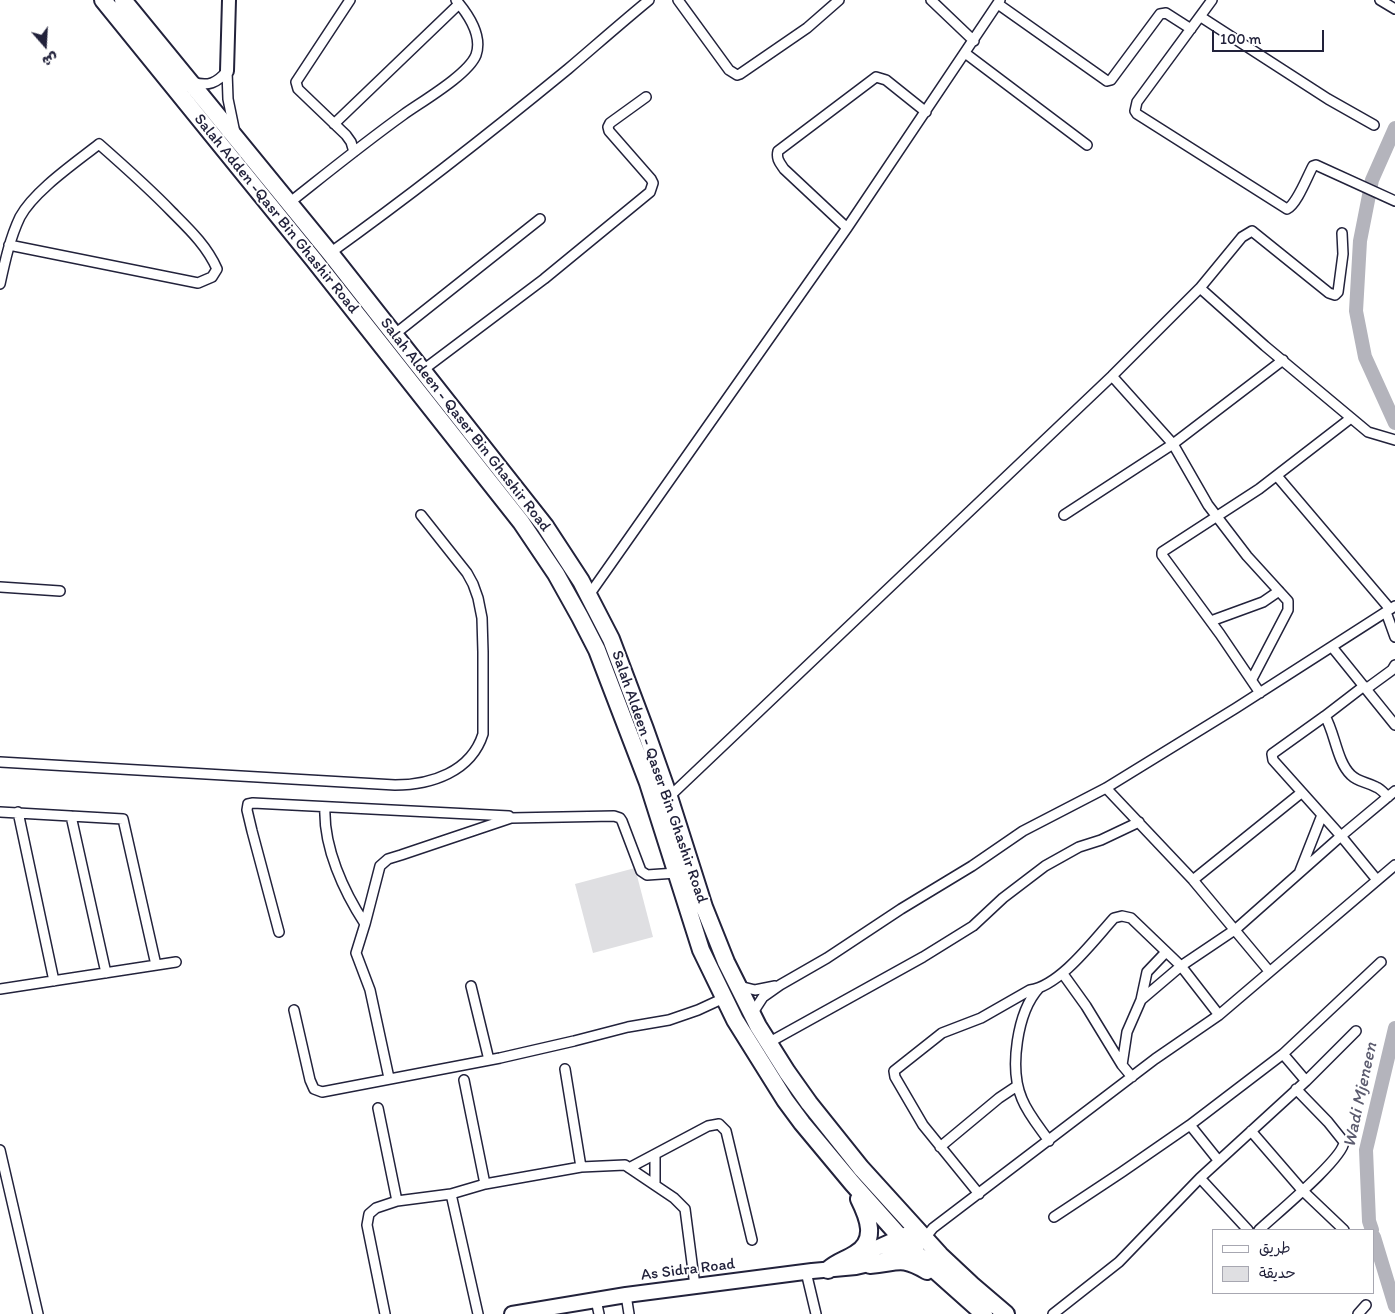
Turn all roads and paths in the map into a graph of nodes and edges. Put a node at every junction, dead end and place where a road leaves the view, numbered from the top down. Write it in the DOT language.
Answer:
graph roads {
  1 [pos="103,0"];
  2 [pos="124,0"];
  3 [pos="229,0"];
  4 [pos="350,0"];
  5 [pos="649,0"];
  6 [pos="678,0"];
  7 [pos="839,0"];
  8 [pos="931,0"];
  9 [pos="1212,0"];
  10 [pos="1380,0"];
  11 [pos="458,2"];
  12 [pos="999,2"];
  13 [pos="1395,9"];
  14 [pos="1201,17"];
  15 [pos="1191,29"];
  16 [pos="974,41"];
  17 [pos="965,53"];
  18 [pos="227,71"];
  19 [pos="188,80"];
  20 [pos="646,97"];
  21 [pos="926,112"];
  22 [pos="334,124"];
  23 [pos="1374,126"];
  24 [pos="235,136"];
  25 [pos="1087,145"];
  26 [pos="354,152"];
  27 [pos="1395,200"];
  28 [pos="288,203"];
  29 [pos="540,219"];
  30 [pos="847,228"];
  31 [pos="1342,233"];
  32 [pos="9,245"];
  33 [pos="330,253"];
  34 [pos="2,264"];
  35 [pos="0,284"];
  36 [pos="1200,288"];
  37 [pos="395,334"];
  38 [pos="1283,360"];
  39 [pos="423,370"];
  40 [pos="1112,376"];
  41 [pos="434,384"];
  42 [pos="420,396"];
  43 [pos="1351,418"];
  44 [pos="1395,440"];
  45 [pos="1173,444"];
  46 [pos="1277,476"];
  47 [pos="421,515"];
  48 [pos="1064,515"];
  49 [pos="1217,516"];
  50 [pos="0,587"];
  51 [pos="60,591"];
  52 [pos="1279,591"];
  53 [pos="588,595"];
  54 [pos="1391,609"];
  55 [pos="1211,621"];
  56 [pos="1395,637"];
  57 [pos="1332,647"];
  58 [pos="1395,665"];
  59 [pos="1252,679"];
  60 [pos="1365,688"];
  61 [pos="1260,693"];
  62 [pos="1325,716"];
  63 [pos="1395,726"];
  64 [pos="0,762"];
  65 [pos="1106,788"];
  66 [pos="1301,793"];
  67 [pos="1392,794"];
  68 [pos="669,797"];
  69 [pos="325,806"];
  70 [pos="0,812"];
  71 [pos="18,812"];
  72 [pos="1322,815"];
  73 [pos="71,816"];
  74 [pos="516,817"];
  75 [pos="1139,822"];
  76 [pos="1341,836"];
  77 [pos="1395,865"];
  78 [pos="676,874"];
  79 [pos="1298,874"];
  80 [pos="1193,880"];
  81 [pos="1377,880"];
  82 [pos="366,924"];
  83 [pos="1236,929"];
  84 [pos="279,932"];
  85 [pos="1166,952"];
  86 [pos="176,962"];
  87 [pos="1381,962"];
  88 [pos="156,965"];
  89 [pos="1181,966"];
  90 [pos="1269,971"];
  91 [pos="106,973"];
  92 [pos="1063,974"];
  93 [pos="54,981"];
  94 [pos="780,985"];
  95 [pos="471,986"];
  96 [pos="738,986"];
  97 [pos="1039,988"];
  98 [pos="0,989"];
  99 [pos="724,998"];
  100 [pos="1142,1000"];
  101 [pos="294,1010"];
  102 [pos="752,1014"];
  103 [pos="1218,1014"];
  104 [pos="1356,1031"];
  105 [pos="768,1043"];
  106 [pos="1283,1054"];
  107 [pos="489,1060"];
  108 [pos="1122,1065"];
  109 [pos="565,1069"];
  110 [pos="1132,1077"];
  111 [pos="389,1078"];
  112 [pos="464,1080"];
  113 [pos="1306,1081"];
  114 [pos="1017,1086"];
  115 [pos="1296,1089"];
  116 [pos="378,1108"];
  117 [pos="1190,1125"];
  118 [pos="1251,1131"];
  119 [pos="1049,1141"];
  120 [pos="940,1147"];
  121 [pos="0,1150"];
  122 [pos="655,1155"];
  123 [pos="1218,1160"];
  124 [pos="581,1167"];
  125 [pos="629,1168"];
  126 [pos="1200,1178"];
  127 [pos="852,1183"];
  128 [pos="485,1184"];
  129 [pos="655,1184"];
  130 [pos="1302,1190"];
  131 [pos="451,1194"];
  132 [pos="979,1194"];
  133 [pos="397,1201"];
  134 [pos="1054,1217"];
  135 [pos="1247,1229"];
  136 [pos="1260,1229"];
  137 [pos="1343,1229"];
  138 [pos="925,1232"];
  139 [pos="752,1240"];
  140 [pos="905,1243"];
  141 [pos="870,1265"];
  142 [pos="828,1270"];
  143 [pos="806,1272"];
  144 [pos="946,1282"];
  145 [pos="695,1286"];
  146 [pos="626,1295"];
  147 [pos="596,1300"];
  148 [pos="1366,1305"];
  149 [pos="38,1314"];
  150 [pos="385,1314"];
  151 [pos="478,1314"];
  152 [pos="512,1314"];
  153 [pos="599,1314"];
  154 [pos="629,1314"];
  155 [pos="816,1314"];
  156 [pos="984,1314"];
  157 [pos="1006,1314"];
  158 [pos="1053,1314"];
  159 [pos="1358,1314"];
  1 -- 42 [label="highway, Salah Adden -Qasr Bin Ghashir Road"];
  2 -- 19 [label="highway, Salah Aldeen - Qaser Bin Ghashir Road"];
  3 -- 18 [label="street"];
  4 -- 22 [label="street"];
  5 -- 33 [label="street"];
  6 -- 7 [label="street"];
  8 -- 16 [label="street"];
  9 -- 14 [label="street"];
  10 -- 13 [label="street"];
  11 -- 22 [label="street"];
  11 -- 26 [label="street"];
  12 -- 15 [label="street"];
  12 -- 16 [label="street"];
  14 -- 15 [label="street"];
  14 -- 23 [label="street"];
  15 -- 27 [label="street"];
  16 -- 17 [label="street"];
  17 -- 21 [label="street"];
  17 -- 25 [label="street"];
  18 -- 19 [label="street"];
  18 -- 24 [label="street"];
  19 -- 24 [label="highway, Salah Aldeen - Qaser Bin Ghashir Road"];
  20 -- 39 [label="street"];
  21 -- 30 [label="street"];
  21 -- 30 [label="street"];
  22 -- 26 [label="street"];
  24 -- 28 [label="highway, Salah Aldeen - Qaser Bin Ghashir Road"];
  26 -- 28 [label="street"];
  28 -- 33 [label="highway, Salah Aldeen - Qaser Bin Ghashir Road"];
  29 -- 37 [label="street"];
  30 -- 53 [label="street"];
  31 -- 36 [label="street"];
  32 -- 32 [label="street"];
  32 -- 34 [label="street"];
  33 -- 37 [label="highway, Salah Aldeen - Qaser Bin Ghashir Road"];
  34 -- 35 [label="street"];
  36 -- 38 [label="street"];
  36 -- 40 [label="street"];
  37 -- 39 [label="highway, Salah Aldeen - Qaser Bin Ghashir Road"];
  38 -- 43 [label="street"];
  38 -- 45 [label="street"];
  39 -- 41 [label="highway, Salah Aldeen - Qaser Bin Ghashir Road"];
  40 -- 45 [label="street"];
  40 -- 68 [label="street"];
  41 -- 42 [label="highway"];
  41 -- 53 [label="highway, Salah Aldeen - Qaser Bin Ghashir Road"];
  42 -- 78 [label="highway, Salah Adden -Qasr Bin Ghashir Road"];
  43 -- 44 [label="street"];
  43 -- 46 [label="street"];
  45 -- 48 [label="street"];
  45 -- 49 [label="street"];
  46 -- 49 [label="street"];
  46 -- 54 [label="street"];
  47 -- 64 [label="street"];
  49 -- 52 [label="street"];
  49 -- 55 [label="street"];
  50 -- 51 [label="street"];
  52 -- 55 [label="street"];
  52 -- 59 [label="street"];
  53 -- 68 [label="highway, Salah Aldeen - Qaser Bin Ghashir Road"];
  54 -- 56 [label="street"];
  54 -- 57 [label="street"];
  55 -- 59 [label="street"];
  57 -- 60 [label="street"];
  57 -- 61 [label="street"];
  58 -- 60 [label="street"];
  59 -- 61 [label="street"];
  60 -- 62 [label="street"];
  60 -- 63 [label="street"];
  61 -- 65 [label="street"];
  62 -- 66 [label="street"];
  62 -- 67 [label="street"];
  65 -- 75 [label="street"];
  65 -- 94 [label="street"];
  66 -- 72 [label="street"];
  66 -- 80 [label="street"];
  67 -- 76 [label="street"];
  68 -- 96 [label="highway, Salah Aldeen - Qaser Bin Ghashir Road"];
  69 -- 74 [label="street"];
  69 -- 82 [label="street"];
  69 -- 84 [label="street"];
  70 -- 71 [label="street"];
  71 -- 73 [label="street"];
  71 -- 93 [label="street"];
  72 -- 76 [label="street"];
  72 -- 79 [label="street"];
  73 -- 88 [label="street"];
  73 -- 91 [label="street"];
  74 -- 78 [label="street"];
  74 -- 82 [label="street"];
  75 -- 80 [label="street"];
  75 -- 105 [label="street"];
  76 -- 79 [label="street"];
  76 -- 81 [label="street"];
  77 -- 81 [label="street"];
  78 -- 99 [label="highway, Salah Adden -Qasr Bin Ghashir Road"];
  79 -- 83 [label="street"];
  80 -- 83 [label="street"];
  81 -- 90 [label="street"];
  82 -- 111 [label="street"];
  83 -- 89 [label="street"];
  83 -- 90 [label="street"];
  85 -- 89 [label="street"];
  85 -- 92 [label="street"];
  85 -- 100 [label="street"];
  86 -- 88 [label="street"];
  87 -- 106 [label="street"];
  88 -- 91 [label="street"];
  89 -- 100 [label="street"];
  89 -- 103 [label="street"];
  90 -- 103 [label="street"];
  91 -- 93 [label="street"];
  92 -- 97 [label="street"];
  92 -- 108 [label="street"];
  93 -- 98 [label="street"];
  94 -- 96 [label="street"];
  94 -- 102 [label="street"];
  95 -- 107 [label="street"];
  96 -- 102 [label="highway, Salah Aldeen - Qaser Bin Ghashir Road"];
  97 -- 114 [label="street"];
  97 -- 120 [label="street"];
  99 -- 107 [label="street"];
  99 -- 127 [label="highway, Salah Adden -Qasr Bin Ghashir Road"];
  100 -- 108 [label="street"];
  101 -- 111 [label="street"];
  102 -- 105 [label="highway, Salah Aldeen - Qaser Bin Ghashir Road"];
  103 -- 110 [label="street"];
  104 -- 113 [label="street"];
  105 -- 138 [label="highway, Salah Aldeen - Qaser Bin Ghashir Road"];
  106 -- 113 [label="street"];
  106 -- 117 [label="street"];
  107 -- 111 [label="street"];
  108 -- 110 [label="street"];
  109 -- 124 [label="street"];
  110 -- 119 [label="street"];
  112 -- 128 [label="street"];
  113 -- 115 [label="street"];
  114 -- 119 [label="street"];
  114 -- 120 [label="street"];
  115 -- 118 [label="street"];
  115 -- 130 [label="street"];
  116 -- 133 [label="street"];
  117 -- 123 [label="street"];
  117 -- 134 [label="street"];
  118 -- 123 [label="street"];
  118 -- 130 [label="street"];
  119 -- 132 [label="street"];
  120 -- 132 [label="street"];
  121 -- 149 [label="street"];
  122 -- 125 [label="street"];
  122 -- 129 [label="street"];
  122 -- 139 [label="street"];
  123 -- 126 [label="street"];
  124 -- 125 [label="street"];
  124 -- 128 [label="street"];
  125 -- 129 [label="street"];
  126 -- 135 [label="street"];
  126 -- 158 [label="street"];
  127 -- 140 [label="highway, Salah Adden -Qasr Bin Ghashir Road"];
  127 -- 142 [label="highway"];
  128 -- 131 [label="street"];
  129 -- 145 [label="street"];
  130 -- 136 [label="street"];
  130 -- 137 [label="street"];
  131 -- 133 [label="street"];
  131 -- 151 [label="street"];
  132 -- 138 [label="street"];
  133 -- 150 [label="street"];
  138 -- 140 [label="main road"];
  138 -- 157 [label="highway, Salah Aldeen - Qaser Bin Ghashir Road"];
  140 -- 141 [label="main road, As Sidra Road"];
  140 -- 142 [label="main road"];
  140 -- 144 [label="highway, Salah Adden -Qasr Bin Ghashir Road"];
  141 -- 142 [label="main road, As Sidra Road"];
  141 -- 144 [label="highway"];
  142 -- 143 [label="main road, As Sidra Road"];
  143 -- 145 [label="main road, As Sidra Road"];
  143 -- 155 [label="street"];
  144 -- 156 [label="highway, Salah Adden -Qasr Bin Ghashir Road"];
  145 -- 146 [label="main road, As Sidra Road"];
  146 -- 147 [label="main road, As Sidra Road"];
  146 -- 154 [label="street"];
  147 -- 152 [label="main road, As Sidra Road"];
  147 -- 153 [label="street"];
  148 -- 159 [label="street"];
}
